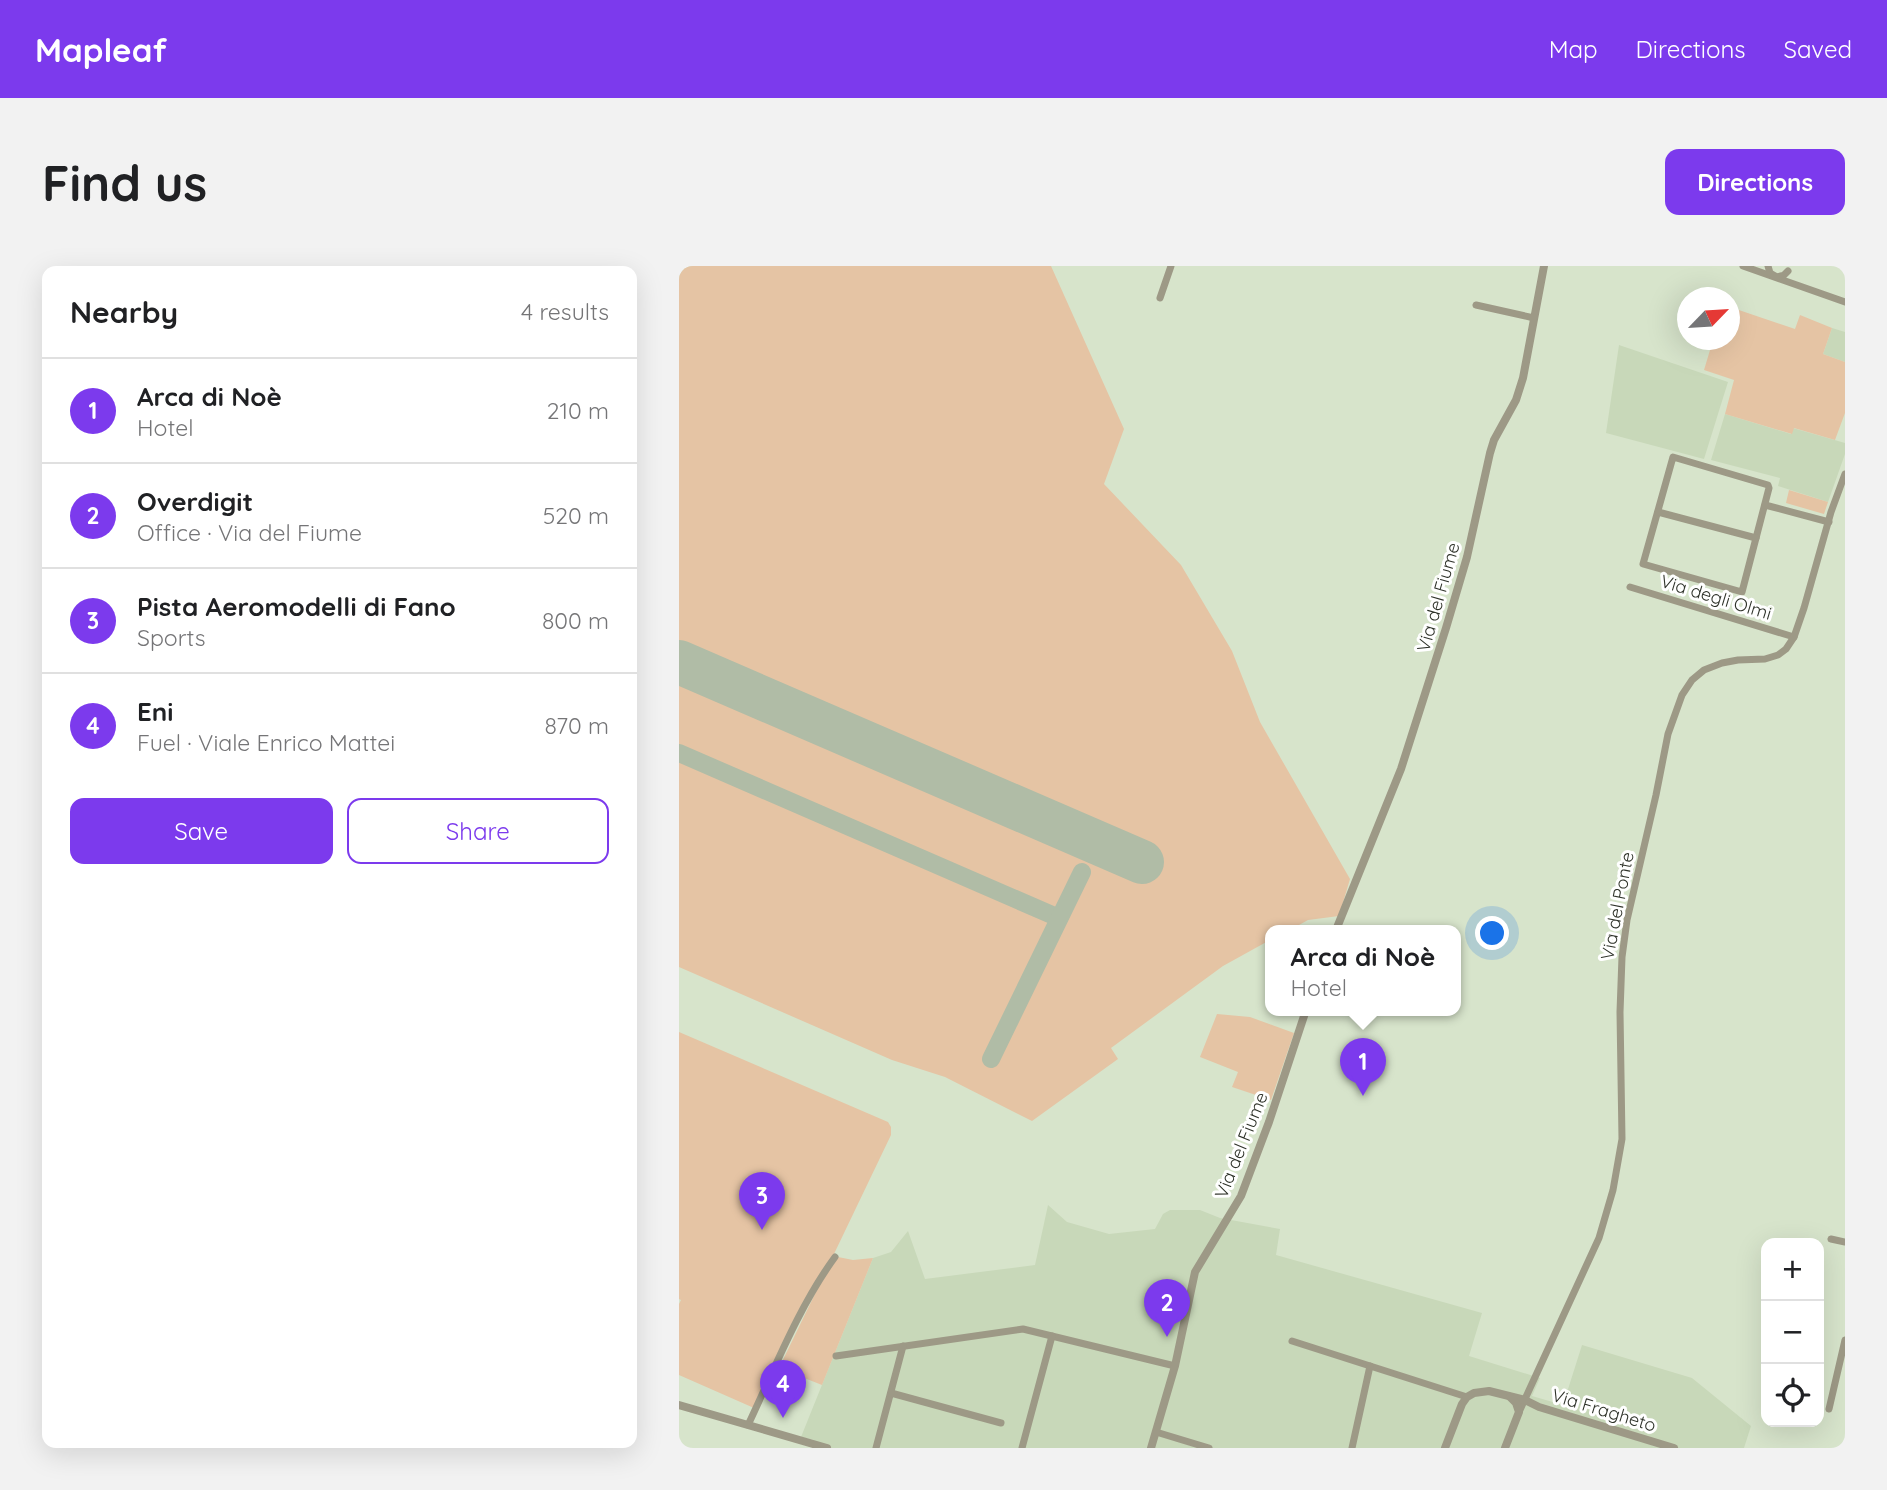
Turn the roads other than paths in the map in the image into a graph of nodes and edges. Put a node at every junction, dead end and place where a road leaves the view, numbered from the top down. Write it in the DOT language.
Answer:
graph roads {
  1 [pos="1171,266"];
  2 [pos="1544,266"];
  3 [pos="1743,266"];
  4 [pos="1765,266"];
  5 [pos="1788,268"];
  6 [pos="1752,270"];
  7 [pos="1774,276"];
  8 [pos="1794,285"];
  9 [pos="1160,298"];
  10 [pos="1845,302"];
  11 [pos="1476,305"];
  12 [pos="1534,318"];
  13 [pos="1845,474"];
  14 [pos="1765,505"];
  15 [pos="1658,512"];
  16 [pos="1829,522"];
  17 [pos="1756,538"];
  18 [pos="1630,587"];
  19 [pos="1794,637"];
  20 [pos="1338,925"];
  21 [pos="1304,1016"];
  22 [pos="1831,1239"];
  23 [pos="1845,1242"];
  24 [pos="835,1257"];
  25 [pos="1052,1336"];
  26 [pos="1845,1340"];
  27 [pos="1292,1341"];
  28 [pos="903,1346"];
  29 [pos="836,1356"];
  30 [pos="1175,1366"];
  31 [pos="1370,1366"];
  32 [pos="1836,1377"];
  33 [pos="1845,1379"];
  34 [pos="891,1393"];
  35 [pos="1467,1397"];
  36 [pos="1510,1397"];
  37 [pos="1525,1400"];
  38 [pos="1539,1407"];
  39 [pos="680,1408"];
  40 [pos="1829,1409"];
  41 [pos="1519,1412"];
  42 [pos="1001,1423"];
  43 [pos="748,1425"];
  44 [pos="1156,1432"];
  45 [pos="827,1448"];
  46 [pos="876,1448"];
  47 [pos="1022,1448"];
  48 [pos="1151,1448"];
  49 [pos="1209,1448"];
  50 [pos="1352,1448"];
  51 [pos="1445,1448"];
  52 [pos="1505,1448"];
  53 [pos="1674,1448"];
  1 -- 9 [label="street"];
  2 -- 12 [label="street, Via del Fiume"];
  3 -- 6 [label="street"];
  4 -- 6 [label="street"];
  4 -- 7 [label="street"];
  5 -- 7 [label="street"];
  5 -- 8 [label="street"];
  6 -- 7 [label="street"];
  7 -- 8 [label="street"];
  8 -- 10 [label="street"];
  11 -- 12 [label="street"];
  12 -- 20 [label="street, Via del Fiume"];
  13 -- 16 [label="street"];
  14 -- 15 [label="street"];
  14 -- 16 [label="street"];
  14 -- 17 [label="street"];
  15 -- 17 [label="street"];
  15 -- 17 [label="street"];
  16 -- 19 [label="street"];
  18 -- 19 [label="street, Via degli Olmi"];
  19 -- 37 [label="street, Via del Ponte"];
  21 -- 30 [label="street, Via del Fiume"];
  22 -- 23 [label="street"];
  24 -- 43 [label="street"];
  25 -- 28 [label="street"];
  25 -- 30 [label="street"];
  25 -- 47 [label="street"];
  26 -- 32 [label="street"];
  27 -- 31 [label="street"];
  28 -- 29 [label="street"];
  28 -- 34 [label="street"];
  30 -- 44 [label="street, Via del Fiume"];
  31 -- 35 [label="street"];
  31 -- 50 [label="street"];
  32 -- 33 [label="street"];
  32 -- 40 [label="street"];
  34 -- 42 [label="street"];
  34 -- 46 [label="street"];
  35 -- 36 [label="street, Via Fragheto"];
  35 -- 51 [label="street"];
  36 -- 37 [label="street, Via Fragheto"];
  36 -- 41 [label="street"];
  37 -- 38 [label="street, Via Fragheto"];
  37 -- 41 [label="street, Via del Ponte"];
  38 -- 41 [label="street"];
  38 -- 53 [label="street, Via Fragheto"];
  39 -- 43 [label="street"];
  41 -- 52 [label="street, Via del Ponte"];
  43 -- 45 [label="street"];
  44 -- 48 [label="street, Via del Fiume"];
  44 -- 49 [label="street"];
}
